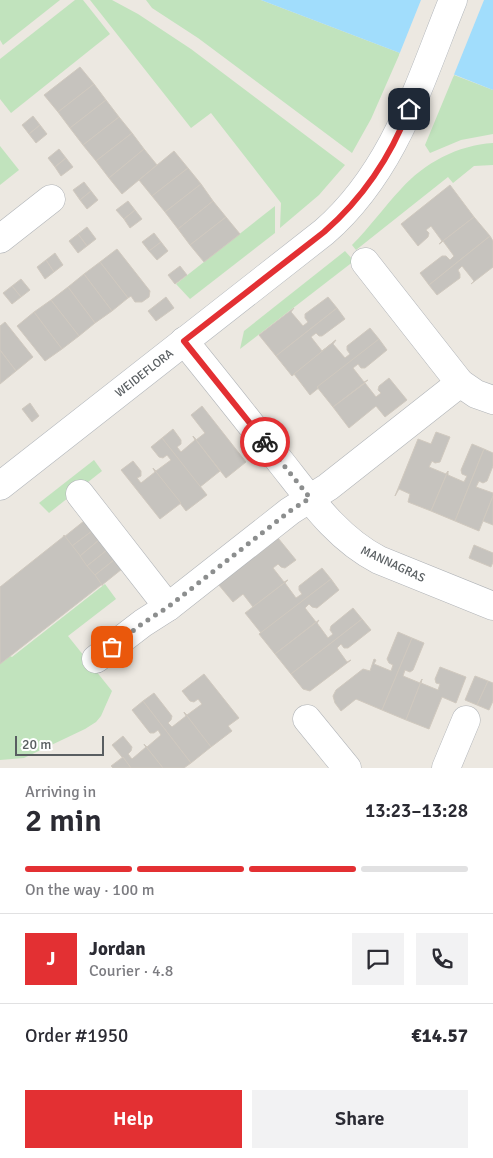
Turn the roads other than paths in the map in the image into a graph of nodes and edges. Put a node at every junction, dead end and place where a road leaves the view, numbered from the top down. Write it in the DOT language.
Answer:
graph roads {
  1 [pos="453,0"];
  2 [pos="51,199"];
  3 [pos="0,239"];
  4 [pos="365,262"];
  5 [pos="184,341"];
  6 [pos="460,383"];
  7 [pos="493,400"];
  8 [pos="0,486"];
  9 [pos="80,494"];
  10 [pos="310,498"];
  11 [pos="493,606"];
  12 [pos="168,607"];
  13 [pos="96,659"];
  14 [pos="307,719"];
  15 [pos="466,720"];
  16 [pos="347,768"];
  17 [pos="446,768"];
  1 -- 5 [label="street, WEIDEFLORA"];
  2 -- 3 [label="street"];
  4 -- 6 [label="street"];
  5 -- 8 [label="street, WEIDEFLORA"];
  5 -- 10 [label="street, MANNAGRAS"];
  6 -- 7 [label="street"];
  6 -- 10 [label="street"];
  9 -- 12 [label="street"];
  10 -- 11 [label="street, MANNAGRAS"];
  10 -- 12 [label="street"];
  12 -- 13 [label="street"];
  14 -- 16 [label="street"];
  15 -- 17 [label="street"];
}
